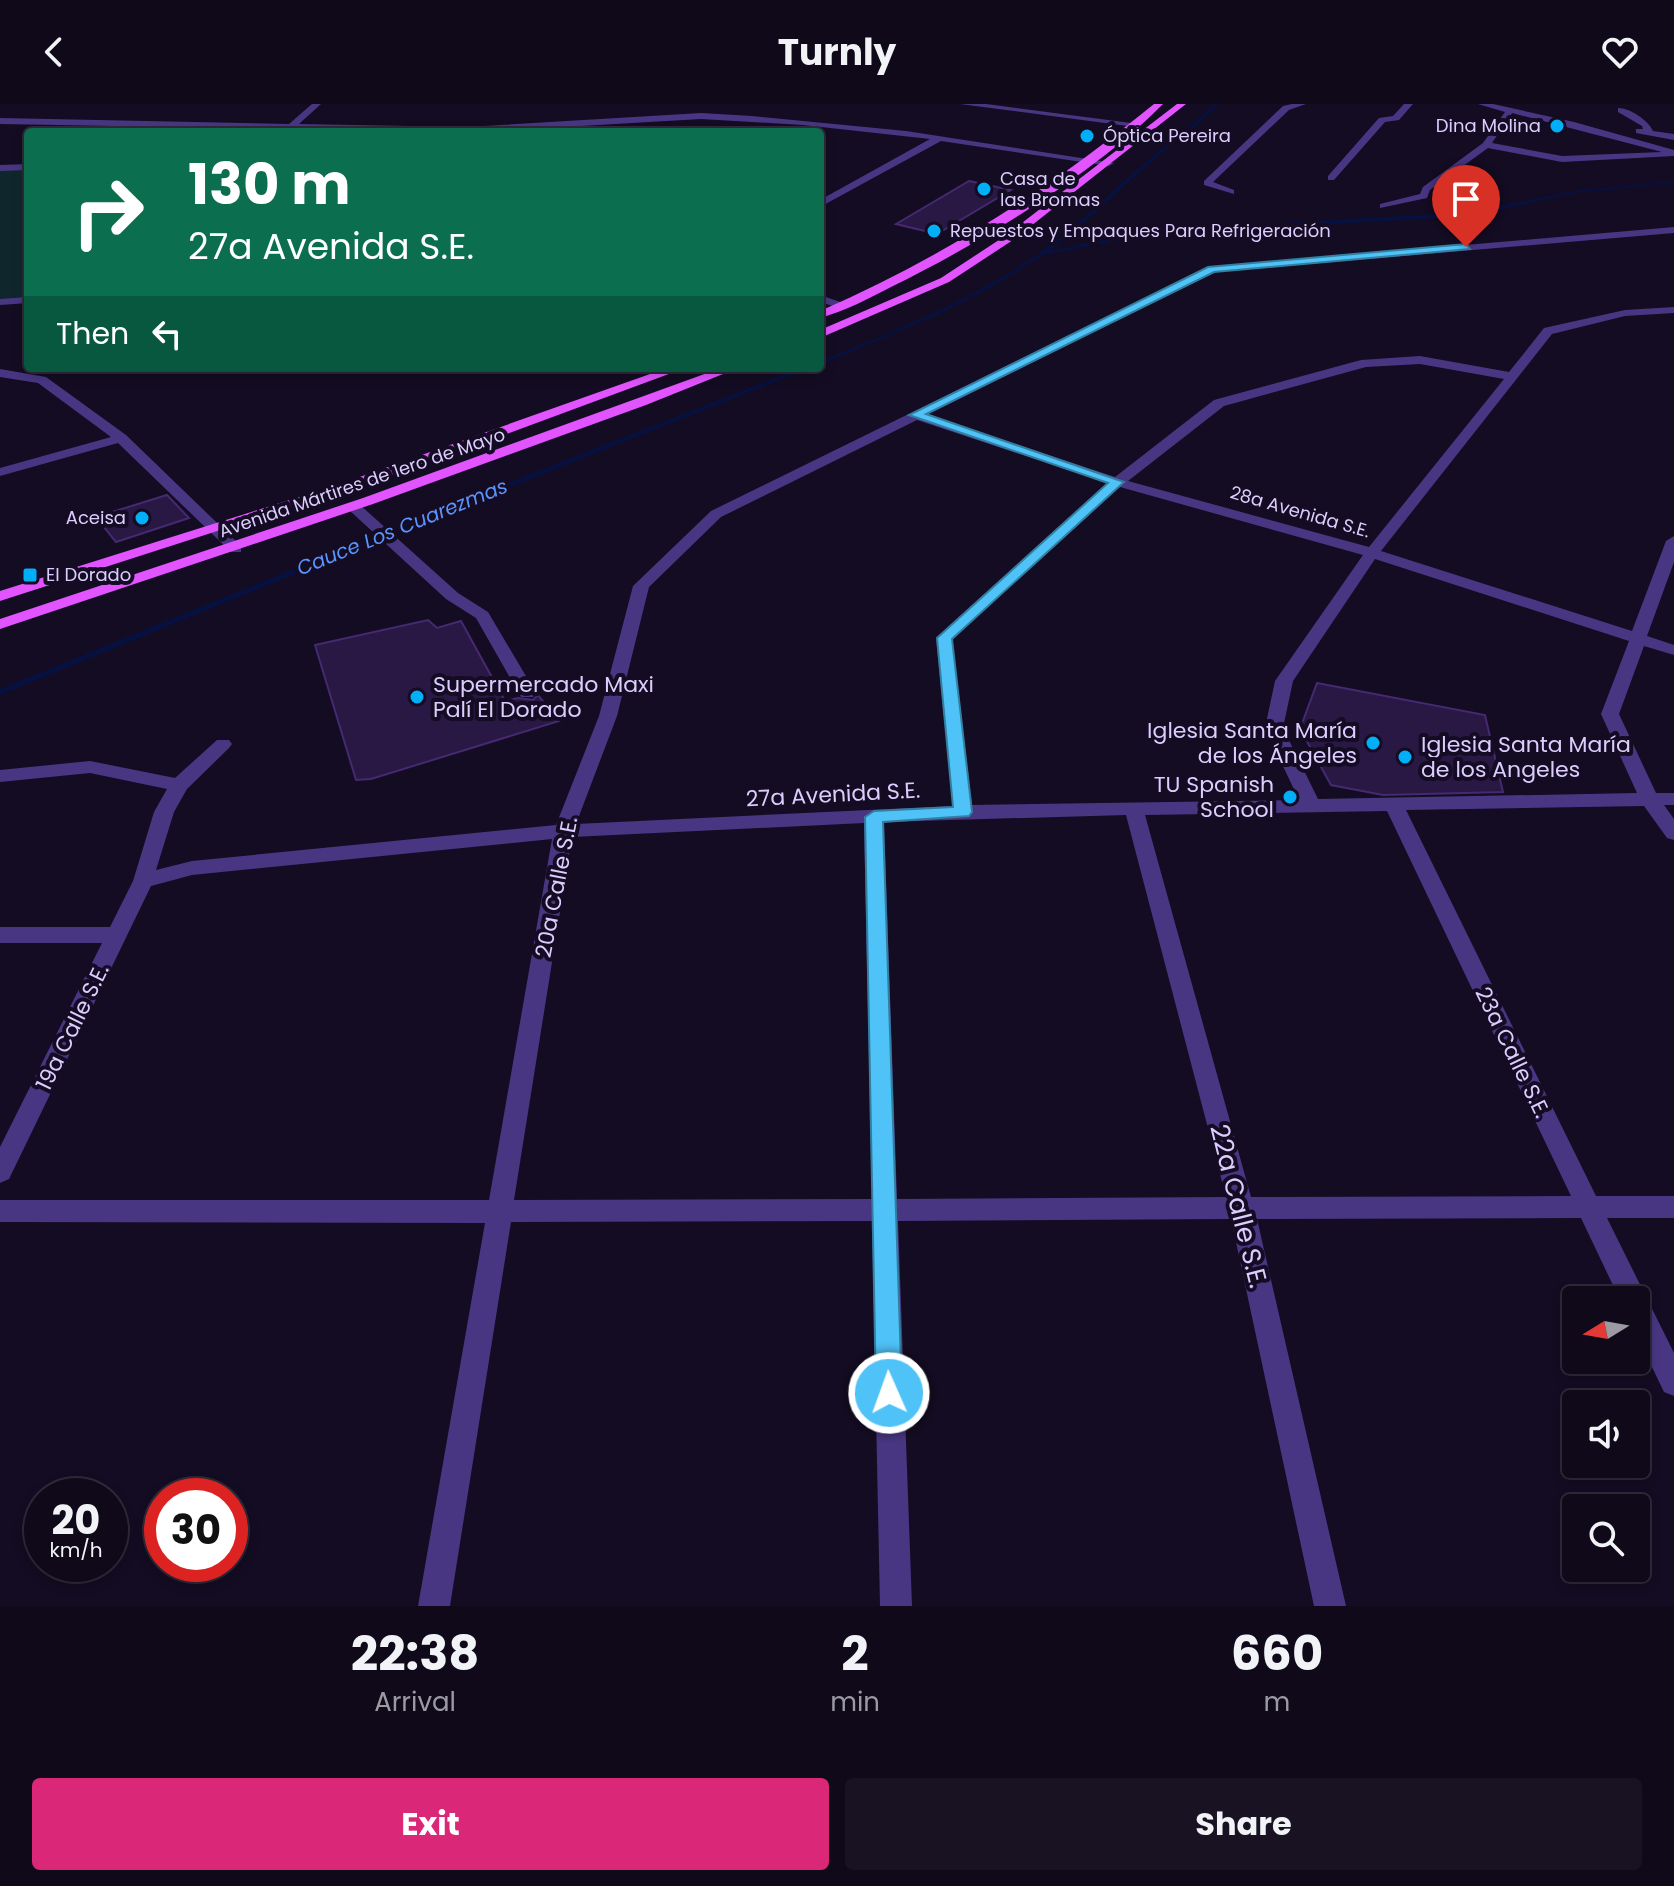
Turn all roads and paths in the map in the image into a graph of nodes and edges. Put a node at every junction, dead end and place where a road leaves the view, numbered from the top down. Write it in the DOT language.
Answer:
graph roads {
  1 [pos="317,104"];
  2 [pos="695,104"];
  3 [pos="964,104"];
  4 [pos="1040,104"];
  5 [pos="1159,104"];
  6 [pos="1182,104"];
  7 [pos="1302,104"];
  8 [pos="1409,104"];
  9 [pos="1482,104"];
  10 [pos="1512,106"];
  11 [pos="1622,107"];
  12 [pos="1030,111"];
  13 [pos="701,116"];
  14 [pos="0,121"];
  15 [pos="1640,121"];
  16 [pos="1135,124"];
  17 [pos="819,125"];
  18 [pos="1574,125"];
  19 [pos="621,127"];
  20 [pos="252,128"];
  21 [pos="289,128"];
  22 [pos="568,128"];
  23 [pos="812,128"];
  24 [pos="1649,133"];
  25 [pos="1674,137"];
  26 [pos="938,139"];
  27 [pos="1486,145"];
  28 [pos="1674,154"];
  29 [pos="1089,160"];
  30 [pos="1109,163"];
  31 [pos="24,167"];
  32 [pos="0,168"];
  33 [pos="1331,178"];
  34 [pos="1231,192"];
  35 [pos="824,202"];
  36 [pos="1384,206"];
  37 [pos="1674,230"];
  38 [pos="824,299"];
  39 [pos="24,300"];
  40 [pos="0,302"];
  41 [pos="842,306"];
  42 [pos="1674,310"];
  43 [pos="824,313"];
  44 [pos="824,332"];
  45 [pos="668,372"];
  46 [pos="721,372"];
  47 [pos="0,373"];
  48 [pos="1509,376"];
  49 [pos="915,415"];
  50 [pos="121,438"];
  51 [pos="472,444"];
  52 [pos="494,458"];
  53 [pos="0,472"];
  54 [pos="1117,482"];
  55 [pos="360,512"];
  56 [pos="217,530"];
  57 [pos="1674,541"];
  58 [pos="236,549"];
  59 [pos="1372,553"];
  60 [pos="0,596"];
  61 [pos="0,624"];
  62 [pos="1639,641"];
  63 [pos="1674,650"];
  64 [pos="527,693"];
  65 [pos="223,744"];
  66 [pos="0,776"];
  67 [pos="179,785"];
  68 [pos="1674,799"];
  69 [pos="1650,800"];
  70 [pos="1311,804"];
  71 [pos="1393,804"];
  72 [pos="1134,810"];
  73 [pos="963,812"];
  74 [pos="874,817"];
  75 [pos="563,831"];
  76 [pos="1674,833"];
  77 [pos="143,881"];
  78 [pos="0,935"];
  79 [pos="117,935"];
  80 [pos="4,1157"];
  81 [pos="1241,1207"];
  82 [pos="1588,1207"];
  83 [pos="1674,1207"];
  84 [pos="883,1210"];
  85 [pos="0,1211"];
  86 [pos="500,1214"];
  87 [pos="1627,1286"];
  88 [pos="1650,1333"];
  89 [pos="1674,1382"];
  90 [pos="434,1606"];
  91 [pos="896,1606"];
  92 [pos="1330,1606"];
  1 -- 21 [label="street"];
  2 -- 13 [label="street"];
  3 -- 12 [label="street"];
  4 -- 12 [label="street"];
  5 -- 16 [label="main road"];
  6 -- 30 [label="main road"];
  7 -- 34 [label="street"];
  8 -- 33 [label="street"];
  9 -- 10 [label="street"];
  10 -- 18 [label="street"];
  10 -- 24 [label="street"];
  10 -- 27 [label="street"];
  11 -- 15 [label="street"];
  11 -- 15 [label="street"];
  12 -- 16 [label="street"];
  13 -- 17 [label="street"];
  13 -- 19 [label="street"];
  14 -- 20 [label="street"];
  15 -- 24 [label="street"];
  16 -- 29 [label="main road"];
  17 -- 23 [label="street"];
  17 -- 26 [label="street"];
  18 -- 24 [label="street"];
  18 -- 28 [label="street"];
  19 -- 22 [label="street"];
  24 -- 25 [label="street"];
  26 -- 29 [label="street"];
  26 -- 35 [label="street"];
  27 -- 28 [label="street"];
  27 -- 36 [label="street"];
  29 -- 30 [label="street"];
  29 -- 41 [label="main road"];
  30 -- 44 [label="main road"];
  31 -- 32 [label="street"];
  37 -- 49 [label="street, 20a Calle S.E."];
  38 -- 41 [label="street"];
  39 -- 40 [label="street"];
  41 -- 43 [label="main road"];
  42 -- 48 [label="street"];
  45 -- 51 [label="main road, Avenida Mártires de 1ero de Mayo"];
  46 -- 52 [label="main road, Avenida Mártires de 1ero de Mayo"];
  47 -- 50 [label="street"];
  48 -- 54 [label="street"];
  48 -- 59 [label="street"];
  49 -- 54 [label="street, 28a Avenida S.E."];
  49 -- 75 [label="street, 20a Calle S.E."];
  50 -- 53 [label="street"];
  50 -- 56 [label="street"];
  51 -- 52 [label="main road"];
  51 -- 56 [label="main road, Avenida Mártires de 1ero de Mayo"];
  52 -- 55 [label="main road, Avenida Mártires de 1ero de Mayo"];
  54 -- 59 [label="street, 28a Avenida S.E."];
  54 -- 73 [label="street"];
  55 -- 58 [label="main road, Avenida Mártires de 1ero de Mayo"];
  55 -- 64 [label="street"];
  56 -- 58 [label="street"];
  56 -- 60 [label="main road, Avenida Mártires de 1ero de Mayo"];
  57 -- 62 [label="street"];
  58 -- 61 [label="main road, Avenida Mártires de 1ero de Mayo"];
  59 -- 62 [label="street, 28a Avenida S.E."];
  59 -- 70 [label="street"];
  62 -- 63 [label="street, 28a Avenida S.E."];
  62 -- 69 [label="street"];
  65 -- 67 [label="street"];
  66 -- 67 [label="street"];
  67 -- 77 [label="street, 19a Calle S.E."];
  68 -- 69 [label="street, 27a Avenida S.E."];
  69 -- 71 [label="street, 27a Avenida S.E."];
  69 -- 76 [label="street"];
  70 -- 71 [label="street, 27a Avenida S.E."];
  70 -- 72 [label="street, 27a Avenida S.E."];
  71 -- 82 [label="street, 23a Calle S.E."];
  72 -- 73 [label="street, 27a Avenida S.E."];
  72 -- 81 [label="street, 22a Calle S.E."];
  73 -- 74 [label="street, 27a Avenida S.E."];
  74 -- 75 [label="street, 27a Avenida S.E."];
  74 -- 84 [label="street"];
  75 -- 77 [label="street, 27a Avenida S.E."];
  75 -- 86 [label="street, 20a Calle S.E."];
  77 -- 79 [label="street, 19a Calle S.E."];
  78 -- 79 [label="street"];
  79 -- 80 [label="street, 19a Calle S.E."];
  81 -- 82 [label="street"];
  81 -- 84 [label="street"];
  81 -- 92 [label="street, 22a Calle S.E."];
  82 -- 83 [label="street"];
  82 -- 87 [label="street, 23a Calle S.E."];
  84 -- 86 [label="street"];
  84 -- 91 [label="street"];
  85 -- 86 [label="street"];
  86 -- 90 [label="street, 20a Calle S.E."];
  88 -- 89 [label="street, 23a Calle S.E."];
}
